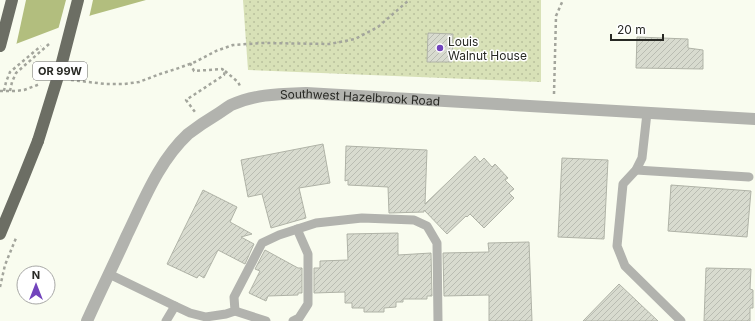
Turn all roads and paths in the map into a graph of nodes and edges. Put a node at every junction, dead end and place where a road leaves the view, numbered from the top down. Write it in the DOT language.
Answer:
graph roads {
  1 [pos="12,0"];
  2 [pos="78,0"];
  3 [pos="410,0"];
  4 [pos="563,0"];
  5 [pos="49,44"];
  6 [pos="0,46"];
  7 [pos="41,46"];
  8 [pos="190,64"];
  9 [pos="225,72"];
  10 [pos="68,80"];
  11 [pos="238,82"];
  12 [pos="47,83"];
  13 [pos="0,90"];
  14 [pos="4,91"];
  15 [pos="10,91"];
  16 [pos="553,108"];
  17 [pos="647,113"];
  18 [pos="755,119"];
  19 [pos="203,123"];
  20 [pos="636,170"];
  21 [pos="749,177"];
  22 [pos="297,229"];
  23 [pos="0,234"];
  24 [pos="109,274"];
  25 [pos="175,306"];
  26 [pos="235,311"];
  27 [pos="87,321"];
  28 [pos="166,321"];
  29 [pos="266,321"];
  30 [pos="293,321"];
  31 [pos="438,321"];
  32 [pos="681,321"];
  1 -- 6 [label="highway"];
  2 -- 23 [label="highway, OR 99W, bridge"];
  3 -- 8 [label="path"];
  4 -- 16 [label="path"];
  5 -- 15 [label="path"];
  7 -- 14 [label="path"];
  8 -- 9 [label="path"];
  8 -- 10 [label="path"];
  9 -- 11 [label="path"];
  9 -- 19 [label="path"];
  12 -- 15 [label="path"];
  13 -- 14 [label="path"];
  14 -- 15 [label="path"];
  16 -- 17 [label="street, Southwest Hazelbrook Road"];
  16 -- 19 [label="street, Southwest Hazelbrook Road"];
  17 -- 18 [label="street, Southwest Hazelbrook Road"];
  17 -- 20 [label="lane"];
  19 -- 24 [label="street, Southwest Hazelbrook Road"];
  20 -- 21 [label="lane"];
  20 -- 32 [label="lane"];
  22 -- 26 [label="lane"];
  22 -- 30 [label="lane"];
  22 -- 31 [label="lane"];
  24 -- 25 [label="lane"];
  24 -- 27 [label="street, Southwest Hazelbrook Road"];
  25 -- 26 [label="lane"];
  25 -- 28 [label="lane"];
  26 -- 29 [label="lane"];
}
